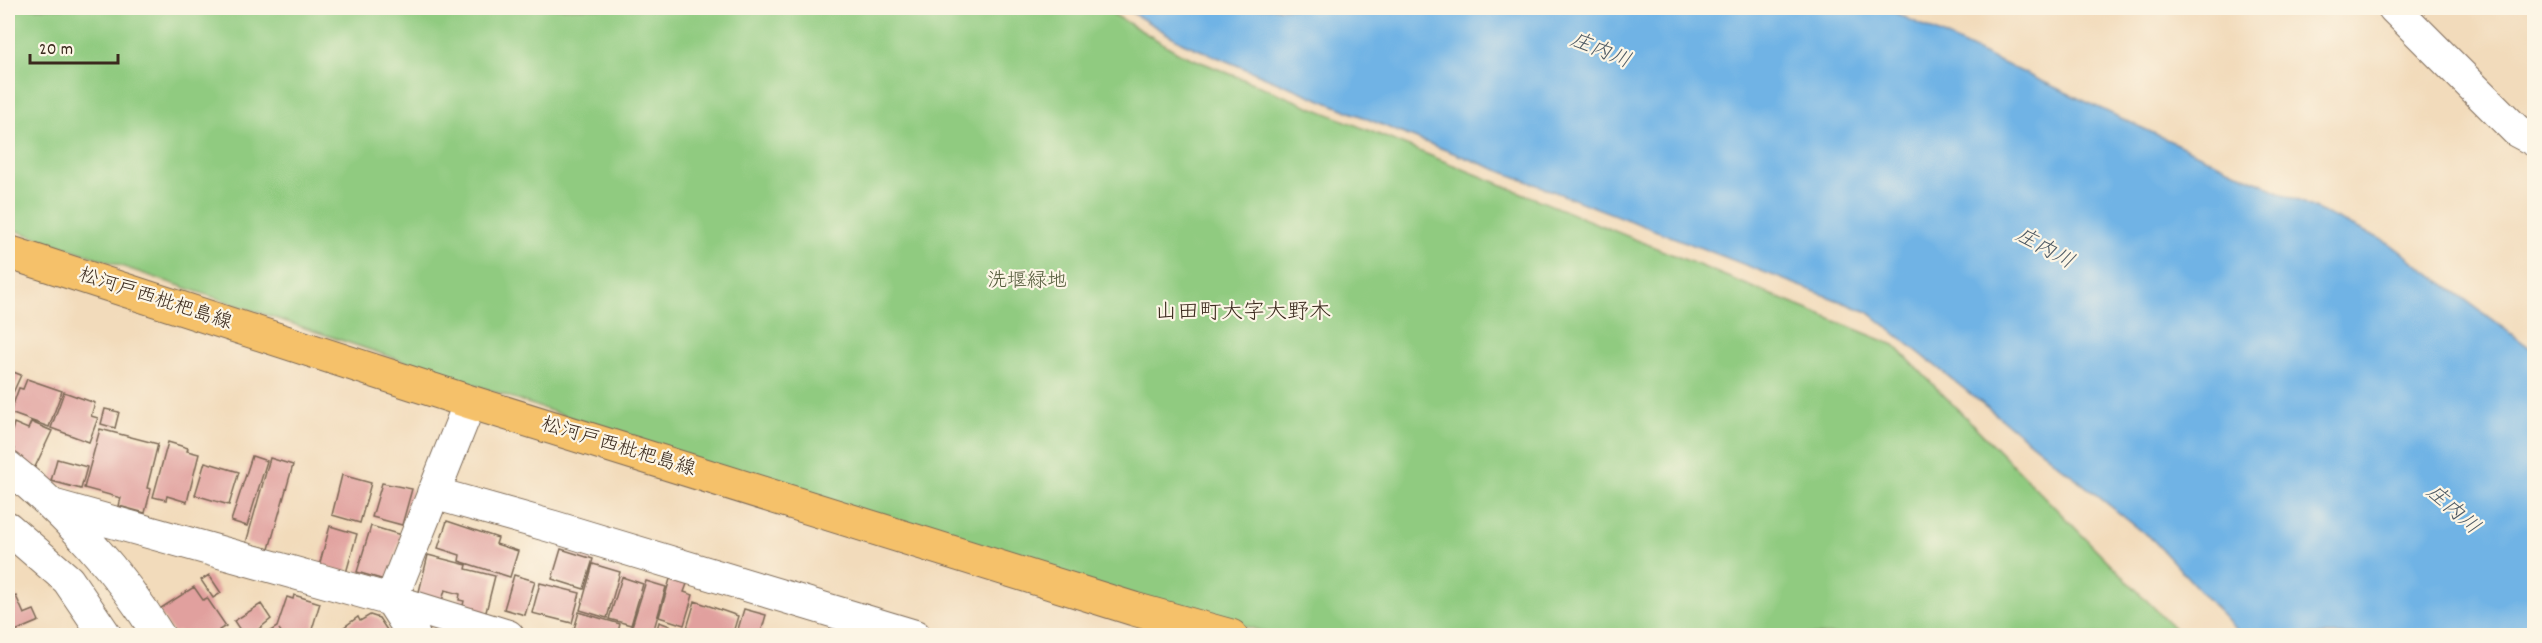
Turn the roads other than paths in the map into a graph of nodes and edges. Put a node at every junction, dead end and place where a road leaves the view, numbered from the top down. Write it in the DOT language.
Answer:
graph roads {
  1 [pos="2394,8"];
  2 [pos="2535,141"];
  3 [pos="8,252"];
  4 [pos="470,402"];
  5 [pos="8,467"];
  6 [pos="432,493"];
  7 [pos="52,505"];
  8 [pos="8,528"];
  9 [pos="391,600"];
  10 [pos="106,636"];
  11 [pos="159,636"];
  12 [pos="414,636"];
  13 [pos="508,636"];
  14 [pos="915,636"];
  15 [pos="1231,636"];
  1 -- 2 [label="street"];
  3 -- 4 [label="main road, 松河戸西枇杷島線"];
  4 -- 6 [label="street"];
  4 -- 15 [label="main road, 松河戸西枇杷島線"];
  5 -- 7 [label="street"];
  6 -- 9 [label="street"];
  6 -- 14 [label="street"];
  7 -- 9 [label="street"];
  7 -- 11 [label="street"];
  8 -- 10 [label="street"];
  9 -- 12 [label="street"];
  9 -- 13 [label="street"];
}
